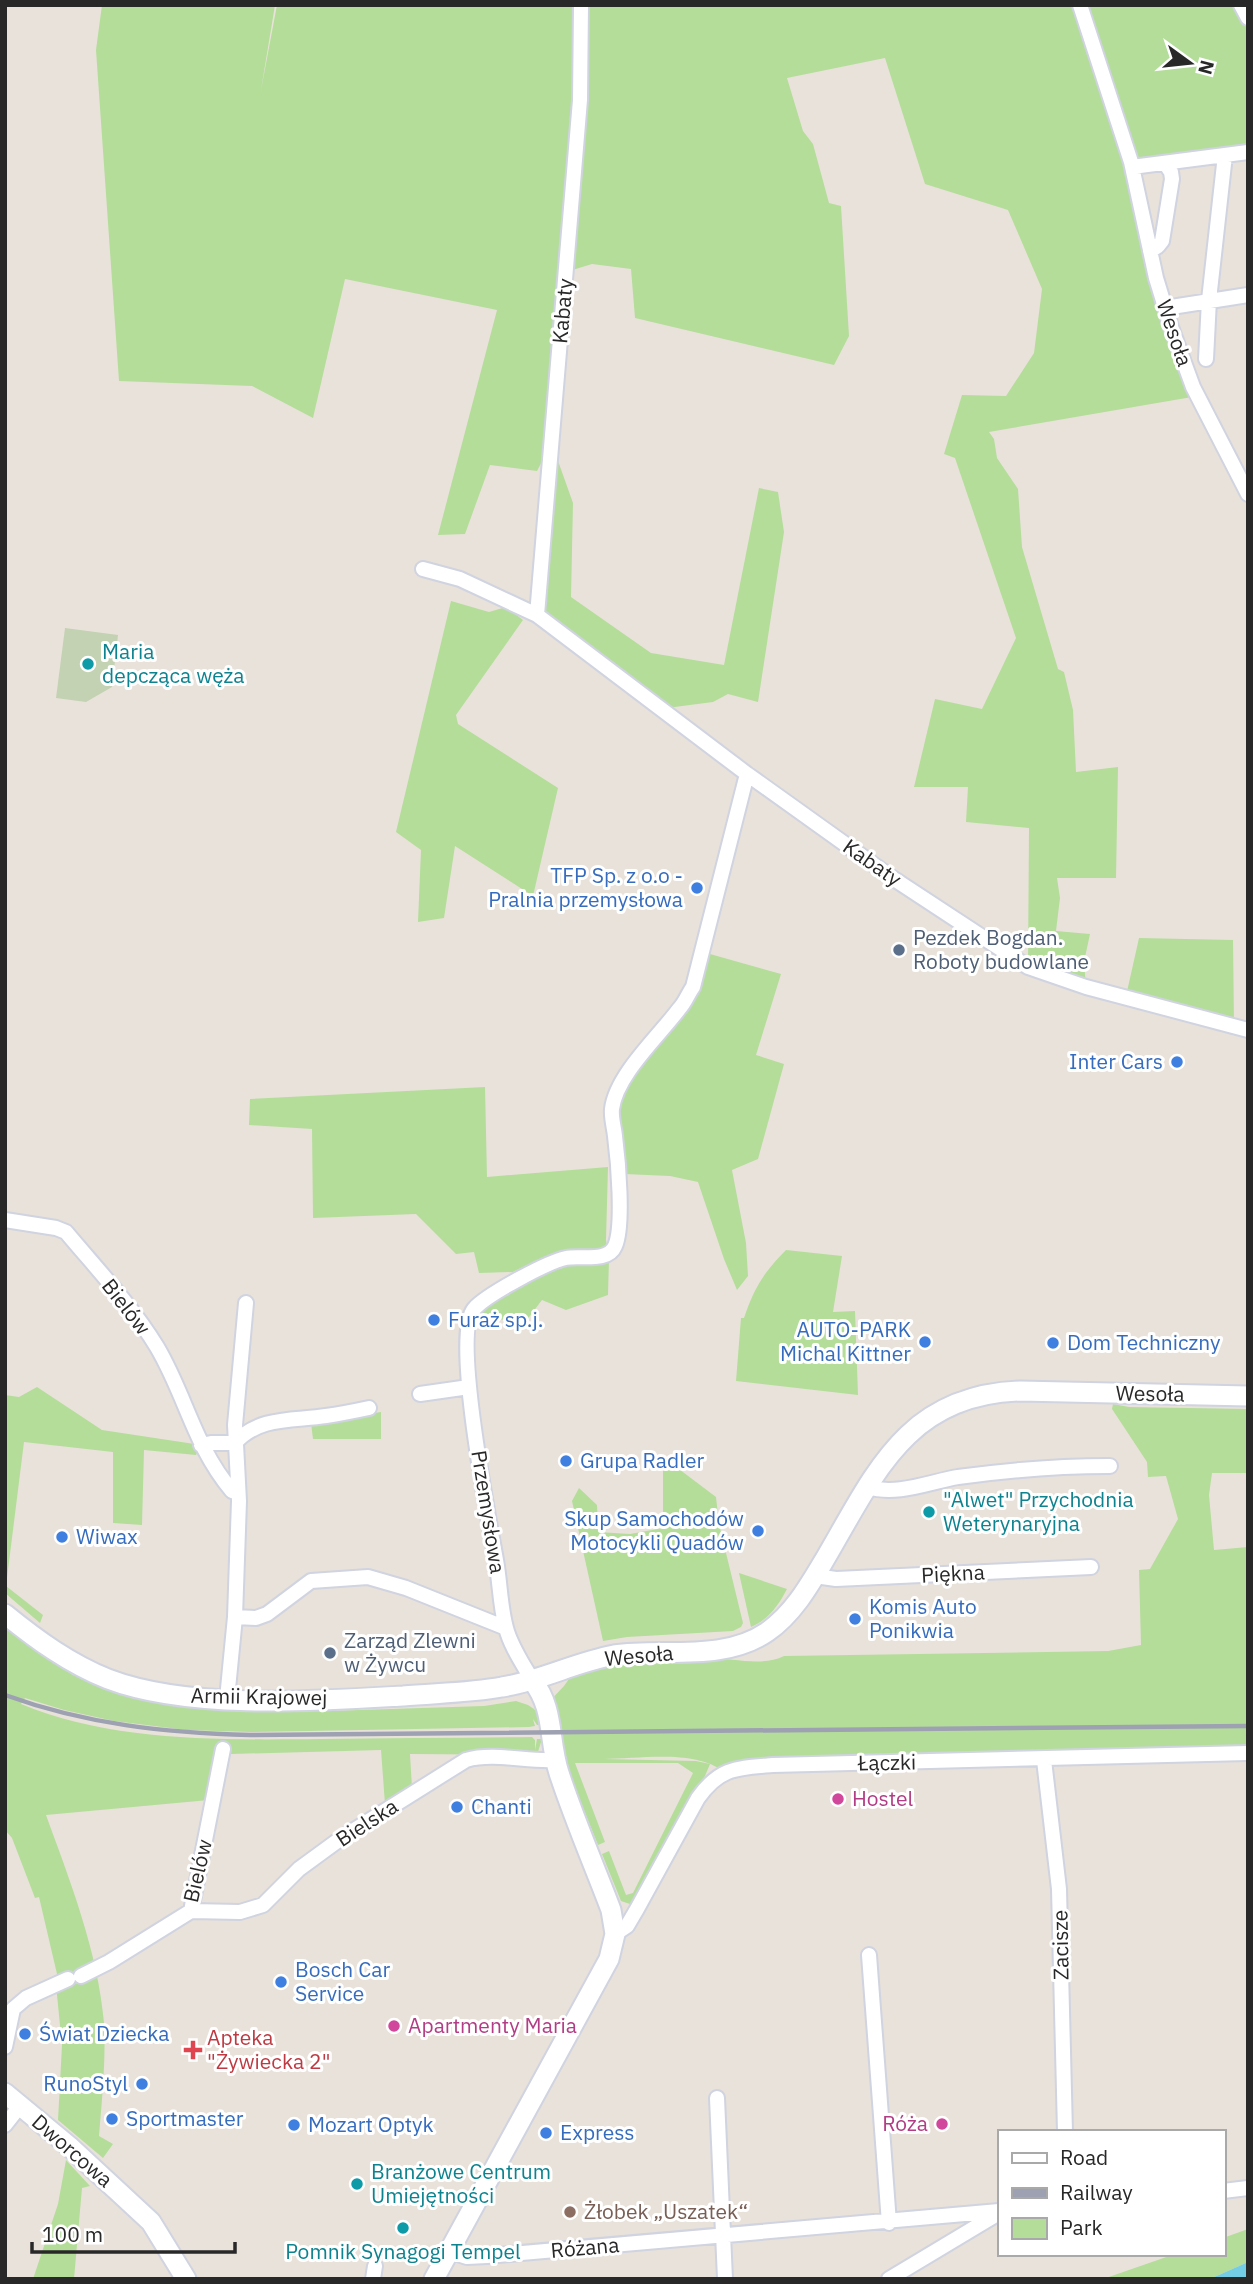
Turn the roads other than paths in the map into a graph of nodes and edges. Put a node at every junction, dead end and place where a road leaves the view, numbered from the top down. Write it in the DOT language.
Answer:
graph roads {
  1 [pos="581,5"];
  2 [pos="1080,5"];
  3 [pos="1241,5"];
  4 [pos="1248,18"];
  5 [pos="1248,152"];
  6 [pos="1225,155"];
  7 [pos="1165,163"];
  8 [pos="1131,164"];
  9 [pos="1150,251"];
  10 [pos="1248,295"];
  11 [pos="1209,300"];
  12 [pos="1165,308"];
  13 [pos="1206,359"];
  14 [pos="1248,494"];
  15 [pos="423,569"];
  16 [pos="537,615"];
  17 [pos="747,774"];
  18 [pos="1248,1030"];
  19 [pos="5,1220"];
  20 [pos="246,1303"];
  21 [pos="469,1387"];
  22 [pos="420,1394"];
  23 [pos="1248,1396"];
  24 [pos="369,1408"];
  25 [pos="235,1443"];
  26 [pos="201,1445"];
  27 [pos="1110,1466"];
  28 [pos="868,1487"];
  29 [pos="238,1492"];
  30 [pos="1091,1567"];
  31 [pos="815,1576"];
  32 [pos="5,1614"];
  33 [pos="235,1617"];
  34 [pos="506,1628"];
  35 [pos="533,1680"];
  36 [pos="227,1699"];
  37 [pos="223,1749"];
  38 [pos="1248,1753"];
  39 [pos="555,1760"];
  40 [pos="1044,1760"];
  41 [pos="191,1911"];
  42 [pos="615,1934"];
  43 [pos="869,1955"];
  44 [pos="5,2047"];
  45 [pos="717,2098"];
  46 [pos="13,2099"];
  47 [pos="5,2125"];
  48 [pos="1065,2130"];
  49 [pos="1248,2189"];
  50 [pos="1225,2191"];
  51 [pos="998,2212"];
  52 [pos="998,2213"];
  53 [pos="889,2222"];
  54 [pos="723,2237"];
  55 [pos="448,2251"];
  56 [pos="186,2279"];
  57 [pos="434,2279"];
  58 [pos="725,2279"];
  59 [pos="889,2279"];
  1 -- 16 [label="street, Kabaty"];
  2 -- 8 [label="street, Wesoła"];
  3 -- 4 [label="street"];
  5 -- 6 [label="street"];
  6 -- 7 [label="street"];
  6 -- 11 [label="street"];
  7 -- 8 [label="street"];
  7 -- 9 [label="street"];
  8 -- 9 [label="street, Wesoła"];
  9 -- 12 [label="street, Wesoła"];
  10 -- 11 [label="street"];
  11 -- 12 [label="street"];
  11 -- 13 [label="street"];
  12 -- 14 [label="street, Wesoła"];
  15 -- 16 [label="street, Kabaty"];
  16 -- 17 [label="street, Kabaty"];
  17 -- 18 [label="street, Kabaty"];
  17 -- 21 [label="street, Przemysłowa"];
  19 -- 26 [label="street, Bielów"];
  20 -- 25 [label="street"];
  21 -- 22 [label="street"];
  21 -- 34 [label="street, Przemysłowa"];
  23 -- 28 [label="street, Wesoła"];
  24 -- 25 [label="street"];
  25 -- 26 [label="street"];
  25 -- 29 [label="street"];
  26 -- 29 [label="street, Bielów"];
  27 -- 28 [label="street"];
  28 -- 31 [label="street, Wesoła"];
  29 -- 33 [label="street"];
  30 -- 31 [label="street, Piękna"];
  31 -- 35 [label="street, Wesoła"];
  32 -- 36 [label="street, Armii Krajowej"];
  33 -- 34 [label="street"];
  33 -- 36 [label="street"];
  34 -- 35 [label="street, Przemysłowa"];
  35 -- 36 [label="street, Armii Krajowej"];
  35 -- 39 [label="street"];
  37 -- 41 [label="street, Bielów"];
  38 -- 40 [label="street, Łączki"];
  39 -- 41 [label="street, Bielska"];
  39 -- 42 [label="street"];
  40 -- 42 [label="street, Łączki"];
  40 -- 48 [label="street, Zacisze"];
  41 -- 44 [label="street, Bielów"];
  42 -- 55 [label="street"];
  43 -- 53 [label="street"];
  45 -- 54 [label="street"];
  46 -- 47 [label="street"];
  46 -- 56 [label="street, Dworcowa"];
  49 -- 50 [label="street"];
  51 -- 53 [label="street, Różana"];
  52 -- 59 [label="street"];
  53 -- 54 [label="street, Różana"];
  54 -- 55 [label="street, Różana"];
  54 -- 58 [label="street"];
  55 -- 57 [label="street"];
}
